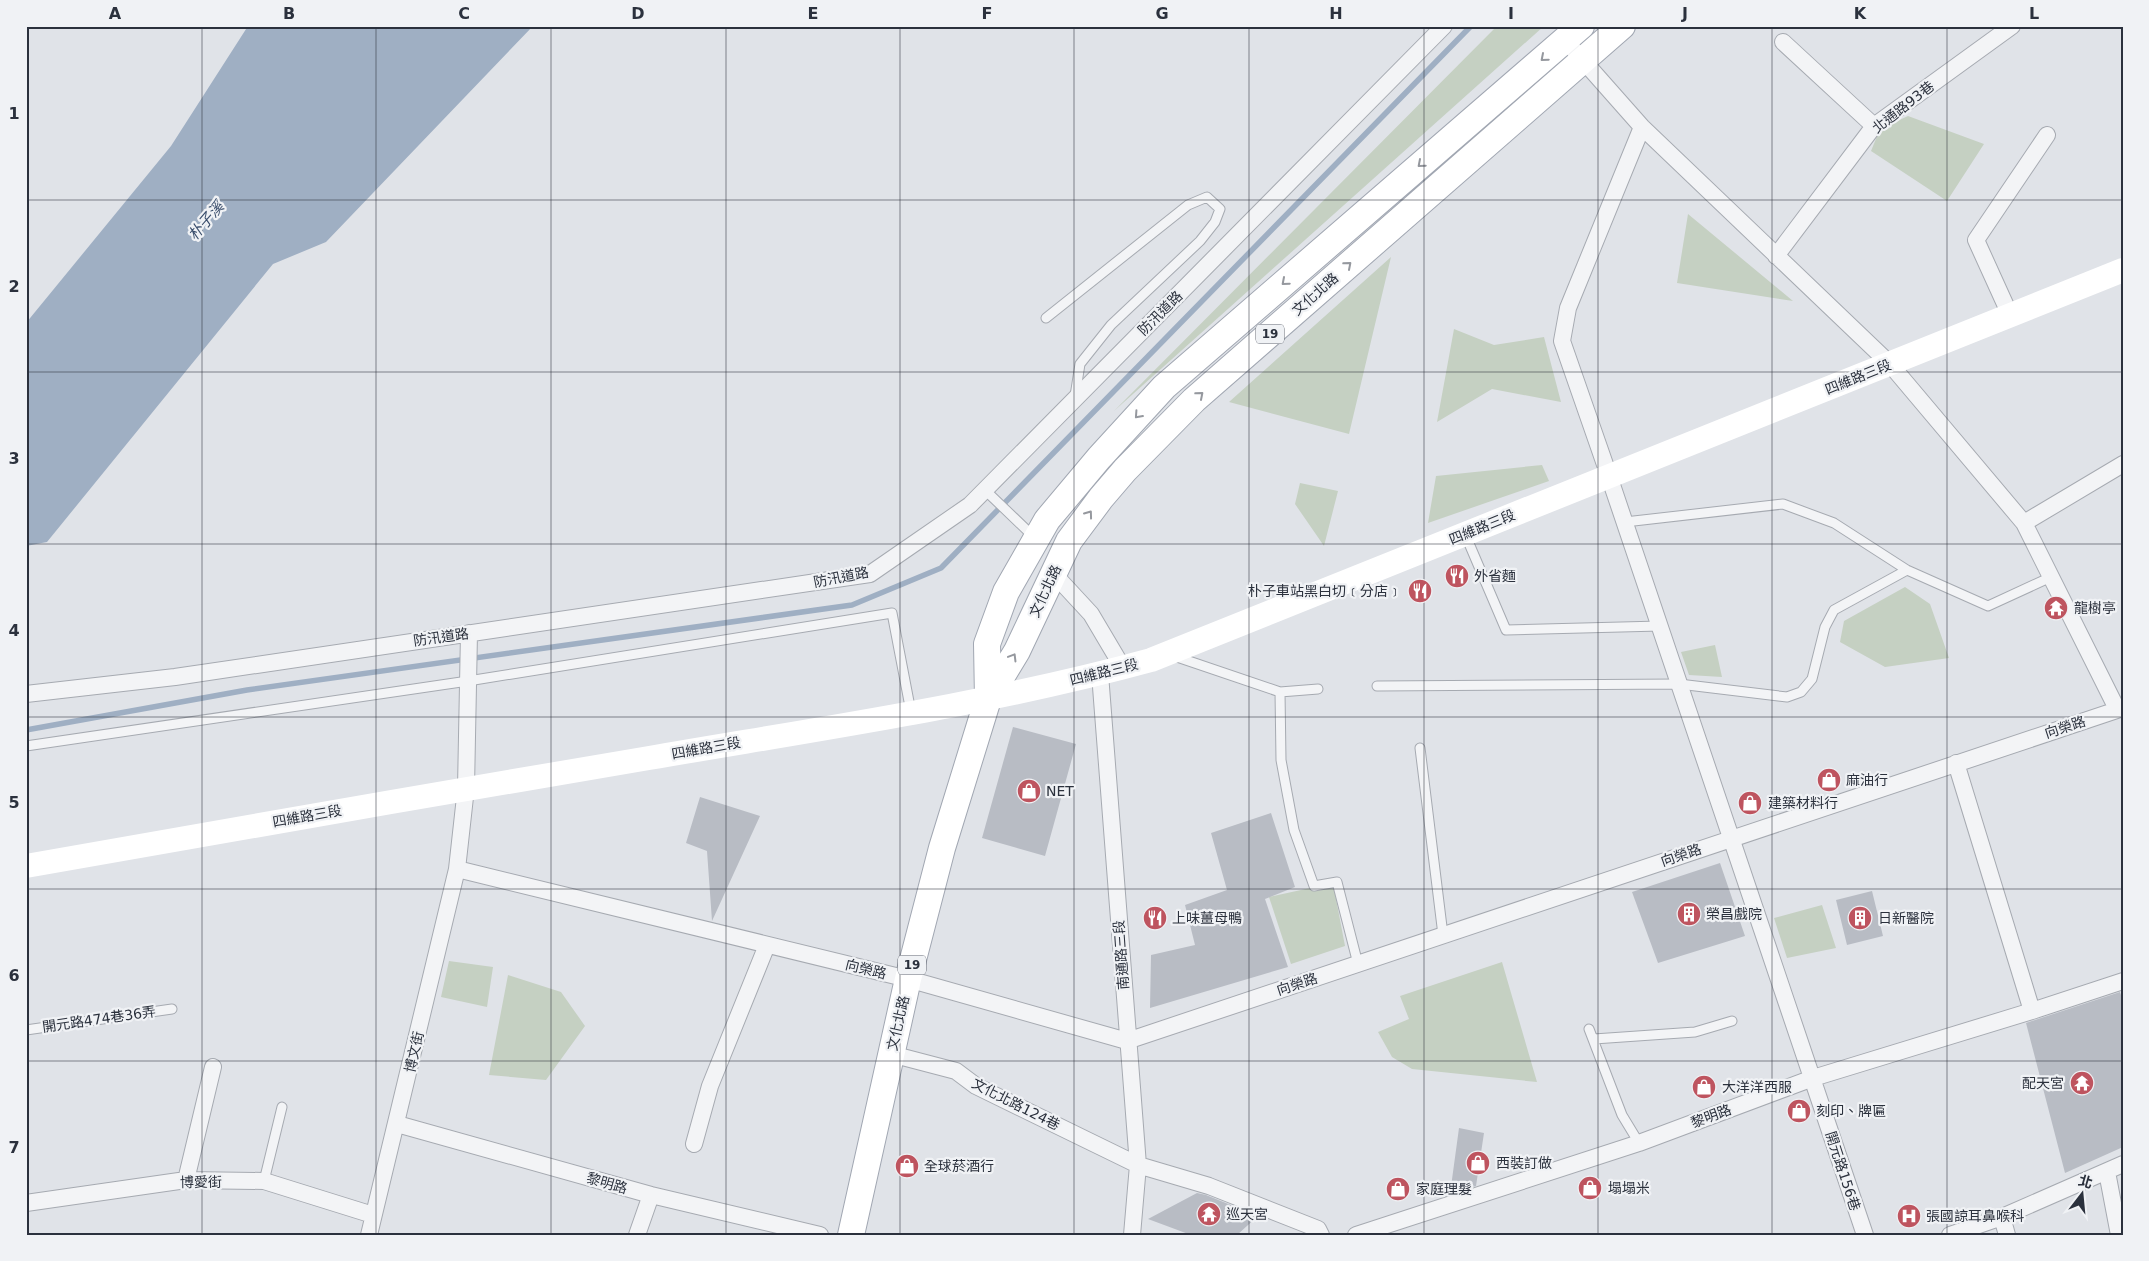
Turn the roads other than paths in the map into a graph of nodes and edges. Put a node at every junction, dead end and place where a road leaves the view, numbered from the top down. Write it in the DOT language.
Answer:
graph roads {
  1 [pos="1444,26"];
  2 [pos="1622,26"];
  3 [pos="2012,26"];
  4 [pos="1573,33"];
  5 [pos="1783,42"];
  6 [pos="1583,60"];
  7 [pos="1874,126"];
  8 [pos="1642,127"];
  9 [pos="2047,135"];
  10 [pos="1776,256"];
  11 [pos="2123,270"];
  12 [pos="2010,315"];
  13 [pos="1046,318"];
  14 [pos="1890,364"];
  15 [pos="1075,399"];
  16 [pos="2123,464"];
  17 [pos="1610,476"];
  18 [pos="985,490"];
  19 [pos="1625,522"];
  20 [pos="2024,523"];
  21 [pos="1465,534"];
  22 [pos="1036,539"];
  23 [pos="1907,570"];
  24 [pos="1053,573"];
  25 [pos="2051,577"];
  26 [pos="1660,626"];
  27 [pos="469,633"];
  28 [pos="1166,654"];
  29 [pos="1123,668"];
  30 [pos="1100,674"];
  31 [pos="468,681"];
  32 [pos="1679,684"];
  33 [pos="1377,686"];
  34 [pos="1318,689"];
  35 [pos="1280,692"];
  36 [pos="26,694"];
  37 [pos="988,699"];
  38 [pos="2120,709"];
  39 [pos="912,714"];
  40 [pos="26,746"];
  41 [pos="1420,748"];
  42 [pos="1956,763"];
  43 [pos="466,788"];
  44 [pos="1731,838"];
  45 [pos="26,866"];
  46 [pos="457,869"];
  47 [pos="1443,935"];
  48 [pos="767,945"];
  49 [pos="1358,964"];
  50 [pos="908,979"];
  51 [pos="2123,981"];
  52 [pos="172,1009"];
  53 [pos="2032,1011"];
  54 [pos="1732,1021"];
  55 [pos="1589,1029"];
  56 [pos="26,1030"];
  57 [pos="1594,1040"];
  58 [pos="1127,1041"];
  59 [pos="891,1054"];
  60 [pos="213,1067"];
  61 [pos="1813,1078"];
  62 [pos="282,1106"];
  63 [pos="397,1124"];
  64 [pos="1639,1143"];
  65 [pos="694,1144"];
  66 [pos="2123,1164"];
  67 [pos="1138,1165"];
  68 [pos="2107,1172"];
  69 [pos="186,1180"];
  70 [pos="264,1181"];
  71 [pos="651,1195"];
  72 [pos="26,1203"];
  73 [pos="373,1215"];
  74 [pos="2002,1217"];
  75 [pos="1359,1234"];
  76 [pos="369,1235"];
  77 [pos="637,1235"];
  78 [pos="820,1235"];
  79 [pos="851,1235"];
  80 [pos="1132,1235"];
  81 [pos="1321,1235"];
  82 [pos="1864,1235"];
  83 [pos="1950,1235"];
  84 [pos="2007,1235"];
  85 [pos="2119,1235"];
  1 -- 15 [label="street, 防汛道路"];
  2 -- 6 [label="main road, 文化北路 / 19"];
  3 -- 7 [label="street, 北通路93巷"];
  4 -- 6 [label="street"];
  4 -- 22 [label="main road, 文化北路 / 19, one-way"];
  5 -- 7 [label="street"];
  6 -- 8 [label="street"];
  24 -- 6 [label="main road, 文化北路 / 19, one-way"];
  7 -- 10 [label="street, 北通路93巷"];
  8 -- 10 [label="street"];
  8 -- 17 [label="street, 開元路156巷"];
  9 -- 12 [label="street"];
  10 -- 14 [label="street"];
  11 -- 12 [label="street, 四維路三段"];
  12 -- 14 [label="street, 四維路三段"];
  13 -- 15 [label="lane"];
  14 -- 17 [label="street, 四維路三段"];
  14 -- 20 [label="street"];
  15 -- 18 [label="street, 防汛道路"];
  16 -- 20 [label="street"];
  17 -- 19 [label="street, 開元路156巷"];
  17 -- 21 [label="street, 四維路三段"];
  18 -- 22 [label="lane"];
  18 -- 27 [label="street, 防汛道路"];
  19 -- 23 [label="lane"];
  19 -- 26 [label="street, 開元路156巷"];
  20 -- 25 [label="street"];
  21 -- 26 [label="lane"];
  21 -- 28 [label="street, 四維路三段"];
  22 -- 37 [label="main road, 文化北路 / 19"];
  23 -- 25 [label="lane"];
  23 -- 32 [label="lane"];
  24 -- 29 [label="street"];
  37 -- 24 [label="main road, 文化北路 / 19, one-way"];
  25 -- 38 [label="street"];
  26 -- 32 [label="street, 開元路156巷"];
  27 -- 31 [label="street, 博文街"];
  27 -- 36 [label="street, 防汛道路"];
  28 -- 29 [label="street, 四維路三段"];
  28 -- 35 [label="lane"];
  29 -- 30 [label="street, 四維路三段"];
  30 -- 37 [label="street, 四維路三段"];
  30 -- 58 [label="street, 南通路三段"];
  31 -- 39 [label="lane"];
  31 -- 40 [label="lane"];
  31 -- 43 [label="street, 博文街"];
  32 -- 33 [label="lane"];
  32 -- 44 [label="street, 開元路156巷"];
  34 -- 35 [label="lane"];
  35 -- 49 [label="lane"];
  37 -- 39 [label="street, 四維路三段"];
  37 -- 50 [label="main road, 文化北路 / 19"];
  38 -- 42 [label="street, 向榮路"];
  39 -- 43 [label="street, 四維路三段"];
  41 -- 47 [label="lane"];
  42 -- 44 [label="street, 向榮路"];
  42 -- 53 [label="street"];
  43 -- 45 [label="street, 四維路三段"];
  43 -- 46 [label="street, 博文街"];
  44 -- 47 [label="street, 向榮路"];
  44 -- 61 [label="street, 開元路156巷"];
  46 -- 48 [label="street, 向榮路"];
  46 -- 63 [label="street, 博文街"];
  47 -- 49 [label="street, 向榮路"];
  48 -- 50 [label="street, 向榮路"];
  48 -- 65 [label="street"];
  49 -- 58 [label="street, 向榮路"];
  50 -- 58 [label="street, 向榮路"];
  50 -- 59 [label="main road, 文化北路 / 19"];
  51 -- 53 [label="street, 黎明路"];
  52 -- 56 [label="lane, 開元路474巷36弄"];
  53 -- 61 [label="street, 黎明路"];
  54 -- 57 [label="lane"];
  55 -- 57 [label="lane"];
  57 -- 64 [label="lane"];
  58 -- 67 [label="street, 南通路三段"];
  59 -- 67 [label="street, 文化北路124巷"];
  59 -- 79 [label="main road, 文化北路 / 19"];
  60 -- 69 [label="street"];
  61 -- 64 [label="street, 黎明路"];
  61 -- 82 [label="street, 開元路156巷"];
  62 -- 70 [label="lane"];
  63 -- 71 [label="street, 黎明路"];
  63 -- 73 [label="street, 博文街"];
  64 -- 75 [label="street, 黎明路"];
  66 -- 68 [label="street"];
  67 -- 80 [label="street, 南通路三段"];
  67 -- 81 [label="street, 文化北路124巷"];
  68 -- 74 [label="street"];
  68 -- 85 [label="street"];
  69 -- 70 [label="street, 博愛街"];
  69 -- 72 [label="street, 博愛街"];
  70 -- 73 [label="street, 博愛街"];
  71 -- 77 [label="street"];
  71 -- 78 [label="street, 黎明路"];
  73 -- 76 [label="street, 博文街"];
  74 -- 83 [label="street"];
  74 -- 84 [label="street"];
}
